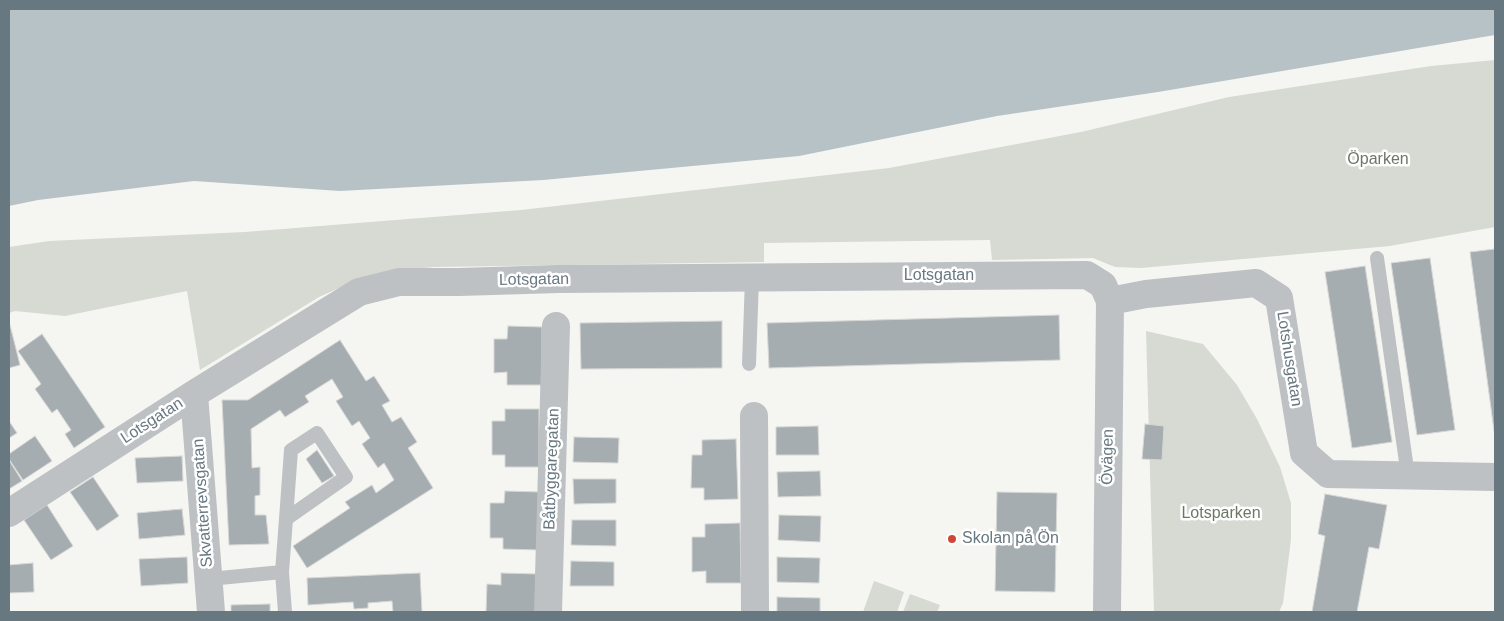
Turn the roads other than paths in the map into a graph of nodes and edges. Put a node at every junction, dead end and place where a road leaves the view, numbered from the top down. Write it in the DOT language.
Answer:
graph roads {
  1 [pos="1376,258"];
  2 [pos="752,278"];
  3 [pos="1110,301"];
  4 [pos="556,326"];
  5 [pos="749,364"];
  6 [pos="194,394"];
  7 [pos="754,416"];
  8 [pos="1408,476"];
  9 [pos="1495,477"];
  10 [pos="9,513"];
  11 [pos="286,519"];
  12 [pos="282,572"];
  13 [pos="208,579"];
  14 [pos="211,612"];
  15 [pos="285,612"];
  16 [pos="548,612"];
  17 [pos="756,612"];
  18 [pos="1107,612"];
  1 -- 8 [label="lane"];
  2 -- 3 [label="street, Lotsgatan"];
  2 -- 5 [label="lane"];
  2 -- 6 [label="street, Lotsgatan"];
  3 -- 8 [label="street, Lotshusgatan"];
  3 -- 18 [label="street, Övägen"];
  4 -- 16 [label="street, Båtbyggaregatan"];
  6 -- 10 [label="street, Lotsgatan"];
  6 -- 13 [label="street, Skvatterrevsgatan"];
  7 -- 17 [label="street"];
  8 -- 9 [label="street, Lotshusgatan"];
  11 -- 11 [label="lane"];
  11 -- 12 [label="lane"];
  12 -- 13 [label="lane"];
  12 -- 15 [label="lane"];
  13 -- 14 [label="street, Skvatterrevsgatan"];
}
